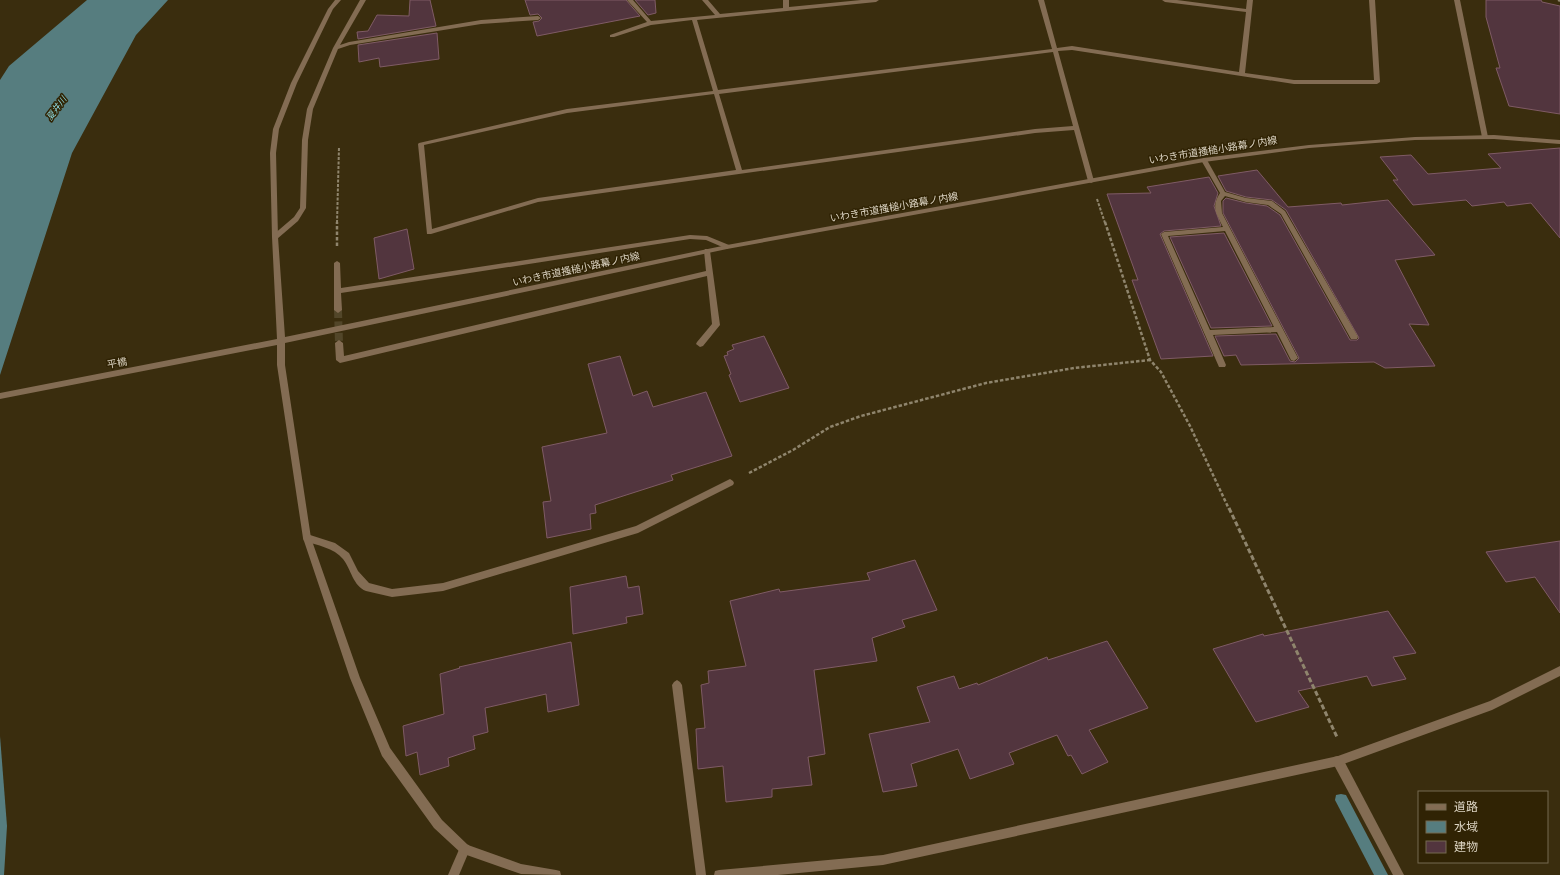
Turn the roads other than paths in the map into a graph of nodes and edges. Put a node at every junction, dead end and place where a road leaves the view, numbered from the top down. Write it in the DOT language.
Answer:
graph roads {
  1 [pos="338,0"];
  2 [pos="363,0"];
  3 [pos="630,0"];
  4 [pos="705,0"];
  5 [pos="786,0"];
  6 [pos="876,0"];
  7 [pos="1041,0"];
  8 [pos="1165,0"];
  9 [pos="1250,0"];
  10 [pos="1372,0"];
  11 [pos="1457,0"];
  12 [pos="786,9"];
  13 [pos="1249,11"];
  14 [pos="719,16"];
  15 [pos="538,18"];
  16 [pos="694,18"];
  17 [pos="650,23"];
  18 [pos="612,36"];
  19 [pos="336,48"];
  20 [pos="1055,49"];
  21 [pos="1242,74"];
  22 [pos="716,92"];
  23 [pos="1076,128"];
  24 [pos="1485,137"];
  25 [pos="1560,142"];
  26 [pos="1204,160"];
  27 [pos="740,172"];
  28 [pos="1091,182"];
  29 [pos="1223,193"];
  30 [pos="1228,229"];
  31 [pos="275,237"];
  32 [pos="727,247"];
  33 [pos="707,251"];
  34 [pos="337,263"];
  35 [pos="710,273"];
  36 [pos="338,291"];
  37 [pos="338,310"];
  38 [pos="1279,329"];
  39 [pos="1208,333"];
  40 [pos="1354,337"];
  41 [pos="281,341"];
  42 [pos="339,343"];
  43 [pos="700,344"];
  44 [pos="238,349"];
  45 [pos="1294,358"];
  46 [pos="1222,365"];
  47 [pos="0,396"];
  48 [pos="730,483"];
  49 [pos="307,538"];
  50 [pos="1560,671"];
  51 [pos="677,685"];
  52 [pos="1342,759"];
  53 [pos="465,849"];
  54 [pos="453,875"];
  55 [pos="556,875"];
  56 [pos="701,875"];
  57 [pos="719,875"];
  58 [pos="1399,875"];
  1 -- 31 [label="street"];
  2 -- 19 [label="street"];
  3 -- 17 [label="street"];
  4 -- 14 [label="street"];
  5 -- 12 [label="street"];
  6 -- 12 [label="street"];
  7 -- 20 [label="street"];
  8 -- 13 [label="street"];
  9 -- 13 [label="street"];
  10 -- 21 [label="street"];
  11 -- 24 [label="street"];
  12 -- 14 [label="street"];
  13 -- 21 [label="street"];
  14 -- 16 [label="street"];
  15 -- 19 [label="street"];
  16 -- 17 [label="street"];
  16 -- 22 [label="street"];
  17 -- 18 [label="street"];
  19 -- 31 [label="street"];
  20 -- 21 [label="street"];
  20 -- 22 [label="street"];
  20 -- 23 [label="street"];
  22 -- 27 [label="street"];
  22 -- 27 [label="street"];
  23 -- 27 [label="street"];
  23 -- 28 [label="street"];
  24 -- 25 [label="street, いわき市道搔槌小路幕ノ内線"];
  24 -- 26 [label="street, いわき市道搔槌小路幕ノ内線"];
  26 -- 28 [label="street, いわき市道搔槌小路幕ノ内線"];
  26 -- 29 [label="street"];
  28 -- 32 [label="street, いわき市道搔槌小路幕ノ内線"];
  29 -- 30 [label="street"];
  29 -- 40 [label="street"];
  30 -- 38 [label="street"];
  30 -- 39 [label="street"];
  31 -- 41 [label="street"];
  32 -- 33 [label="street, いわき市道搔槌小路幕ノ内線"];
  32 -- 36 [label="street"];
  33 -- 35 [label="street"];
  33 -- 41 [label="street, いわき市道搔槌小路幕ノ内線"];
  34 -- 36 [label="street"];
  35 -- 42 [label="street"];
  35 -- 43 [label="street"];
  36 -- 37 [label="street"];
  38 -- 39 [label="street"];
  38 -- 45 [label="street"];
  39 -- 46 [label="street"];
  41 -- 44 [label="street, いわき市道搔槌小路幕ノ内線"];
  41 -- 49 [label="street"];
  44 -- 47 [label="street, 平橋"];
  48 -- 49 [label="street"];
  49 -- 53 [label="street"];
  50 -- 52 [label="street"];
  51 -- 56 [label="street"];
  52 -- 57 [label="street"];
  52 -- 58 [label="street"];
  53 -- 54 [label="street"];
  53 -- 55 [label="street"];
}
